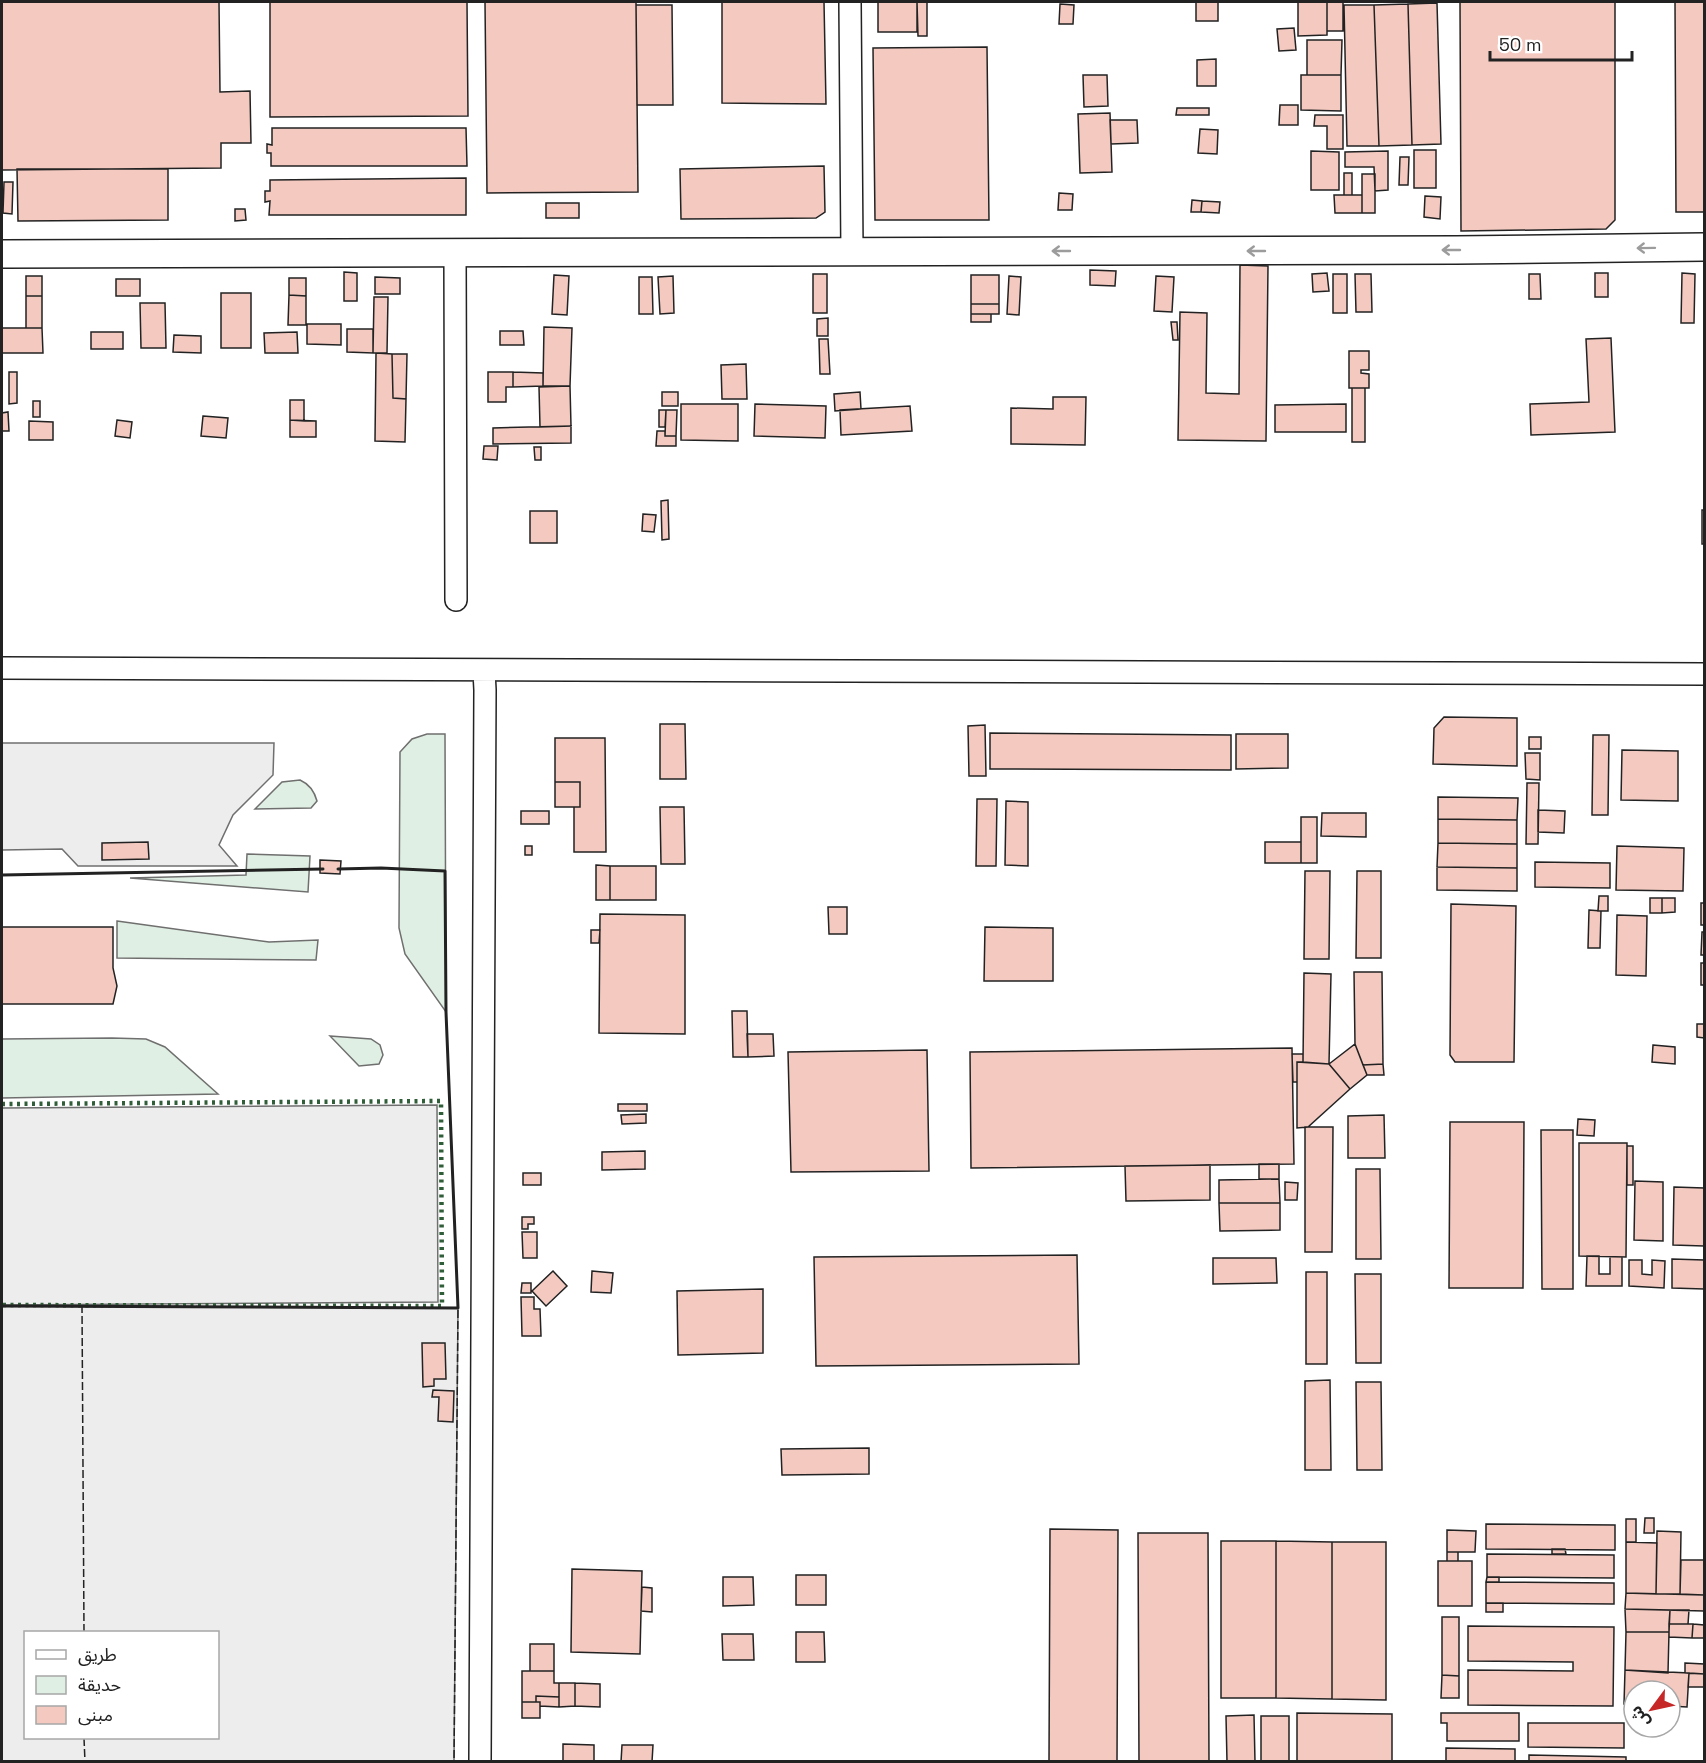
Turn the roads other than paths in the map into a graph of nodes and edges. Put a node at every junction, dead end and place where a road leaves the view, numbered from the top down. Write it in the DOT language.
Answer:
graph roads {
  1 [pos="850,2"];
  2 [pos="1704,247"];
  3 [pos="455,252"];
  4 [pos="852,252"];
  5 [pos="2,254"];
  6 [pos="456,600"];
  7 [pos="2,668"];
  8 [pos="484,671"];
  9 [pos="1704,674"];
  10 [pos="480,1761"];
  1 -- 4 [label="street"];
  2 -- 4 [label="main road, one-way"];
  3 -- 4 [label="main road"];
  3 -- 5 [label="main road"];
  3 -- 6 [label="street"];
  7 -- 8 [label="street"];
  8 -- 9 [label="street"];
  8 -- 10 [label="street"];
}
